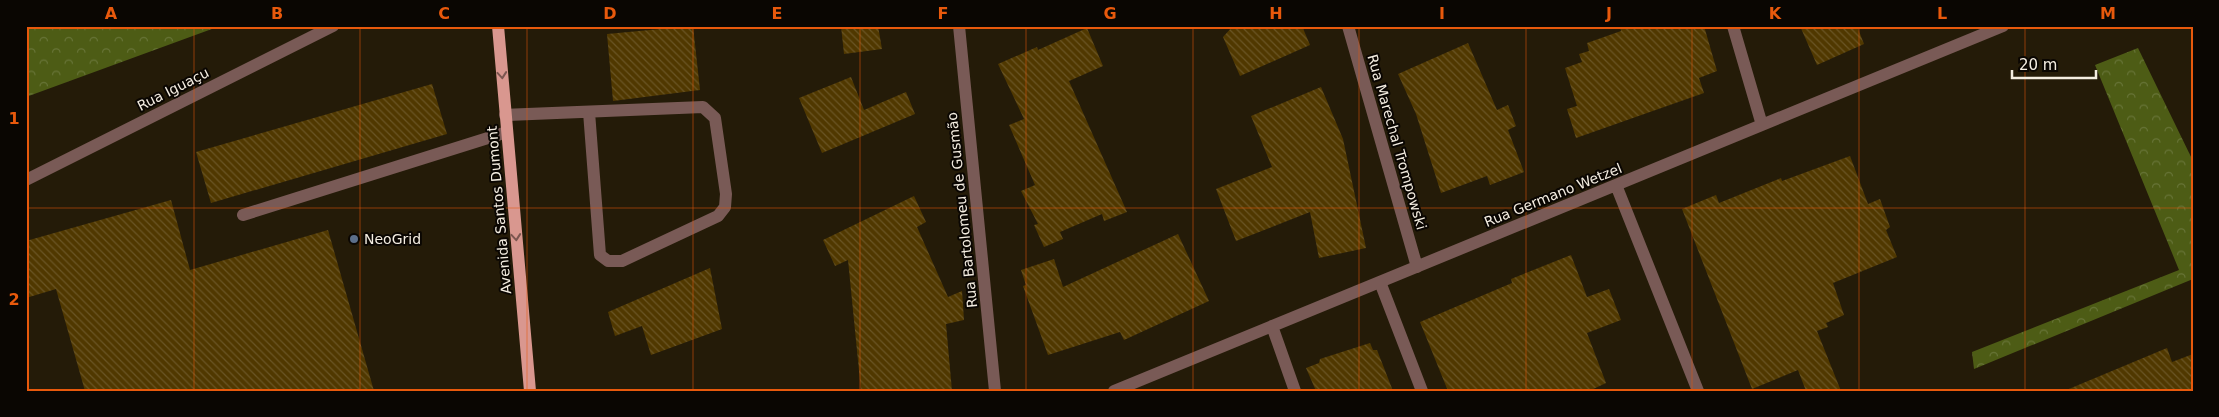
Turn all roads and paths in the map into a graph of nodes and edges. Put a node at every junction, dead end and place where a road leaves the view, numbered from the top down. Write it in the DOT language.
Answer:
graph roads {
  1 [pos="333,26"];
  2 [pos="498,26"];
  3 [pos="959,26"];
  4 [pos="1348,26"];
  5 [pos="1733,26"];
  6 [pos="2003,26"];
  7 [pos="589,112"];
  8 [pos="506,115"];
  9 [pos="1762,125"];
  10 [pos="507,132"];
  11 [pos="26,180"];
  12 [pos="1616,185"];
  13 [pos="243,215"];
  14 [pos="1417,267"];
  15 [pos="1380,282"];
  16 [pos="1272,326"];
  17 [pos="530,391"];
  18 [pos="995,391"];
  19 [pos="1114,391"];
  20 [pos="1295,391"];
  21 [pos="1422,391"];
  22 [pos="1698,391"];
  1 -- 11 [label="street, Rua Iguaçu"];
  2 -- 8 [label="main road, Avenida Santos Dumont, one-way"];
  3 -- 18 [label="street, Rua Bartolomeu de Gusmão"];
  4 -- 14 [label="street, Rua Marechal Trompowski"];
  5 -- 9 [label="street"];
  6 -- 9 [label="street, Rua Germano Wetzel"];
  7 -- 7 [label="street"];
  7 -- 8 [label="street"];
  8 -- 10 [label="main road, Avenida Santos Dumont"];
  9 -- 12 [label="street, Rua Germano Wetzel"];
  10 -- 13 [label="street"];
  10 -- 17 [label="main road, Avenida Santos Dumont, one-way"];
  12 -- 14 [label="street, Rua Germano Wetzel"];
  12 -- 22 [label="street"];
  14 -- 15 [label="street, Rua Germano Wetzel"];
  15 -- 16 [label="street, Rua Germano Wetzel"];
  15 -- 21 [label="street"];
  16 -- 19 [label="street, Rua Germano Wetzel"];
  16 -- 20 [label="street"];
}
